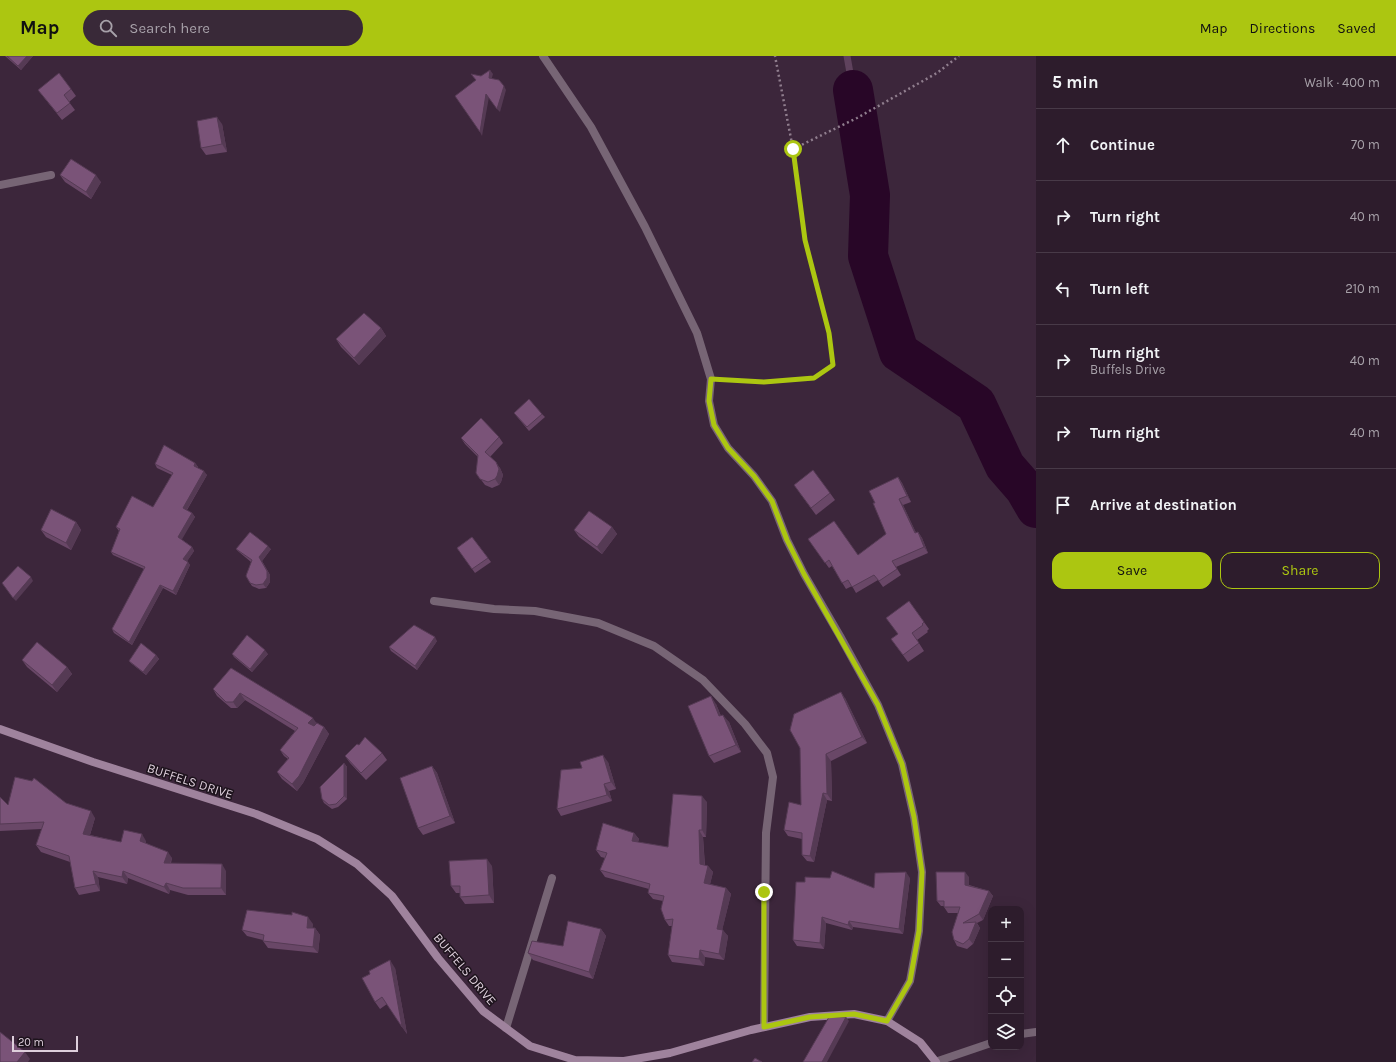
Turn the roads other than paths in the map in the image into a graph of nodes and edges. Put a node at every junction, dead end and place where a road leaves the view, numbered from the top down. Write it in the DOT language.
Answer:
graph roads {
  1 [pos="543,56"];
  2 [pos="51,175"];
  3 [pos="0,185"];
  4 [pos="434,601"];
  5 [pos="0,729"];
  6 [pos="552,878"];
  7 [pos="887,1021"];
  8 [pos="764,1027"];
  9 [pos="506,1028"];
  10 [pos="1036,1032"];
  11 [pos="1024,1034"];
  12 [pos="988,1044"];
  13 [pos="936,1062"];
  1 -- 7 [label="street"];
  2 -- 3 [label="street"];
  4 -- 8 [label="street"];
  5 -- 9 [label="street, BUFFELS DRIVE"];
  6 -- 9 [label="street"];
  7 -- 8 [label="street, BUFFELS DRIVE"];
  7 -- 13 [label="street, BUFFELS DRIVE"];
  8 -- 9 [label="street, BUFFELS DRIVE"];
  10 -- 11 [label="street"];
  12 -- 13 [label="street"];
}
